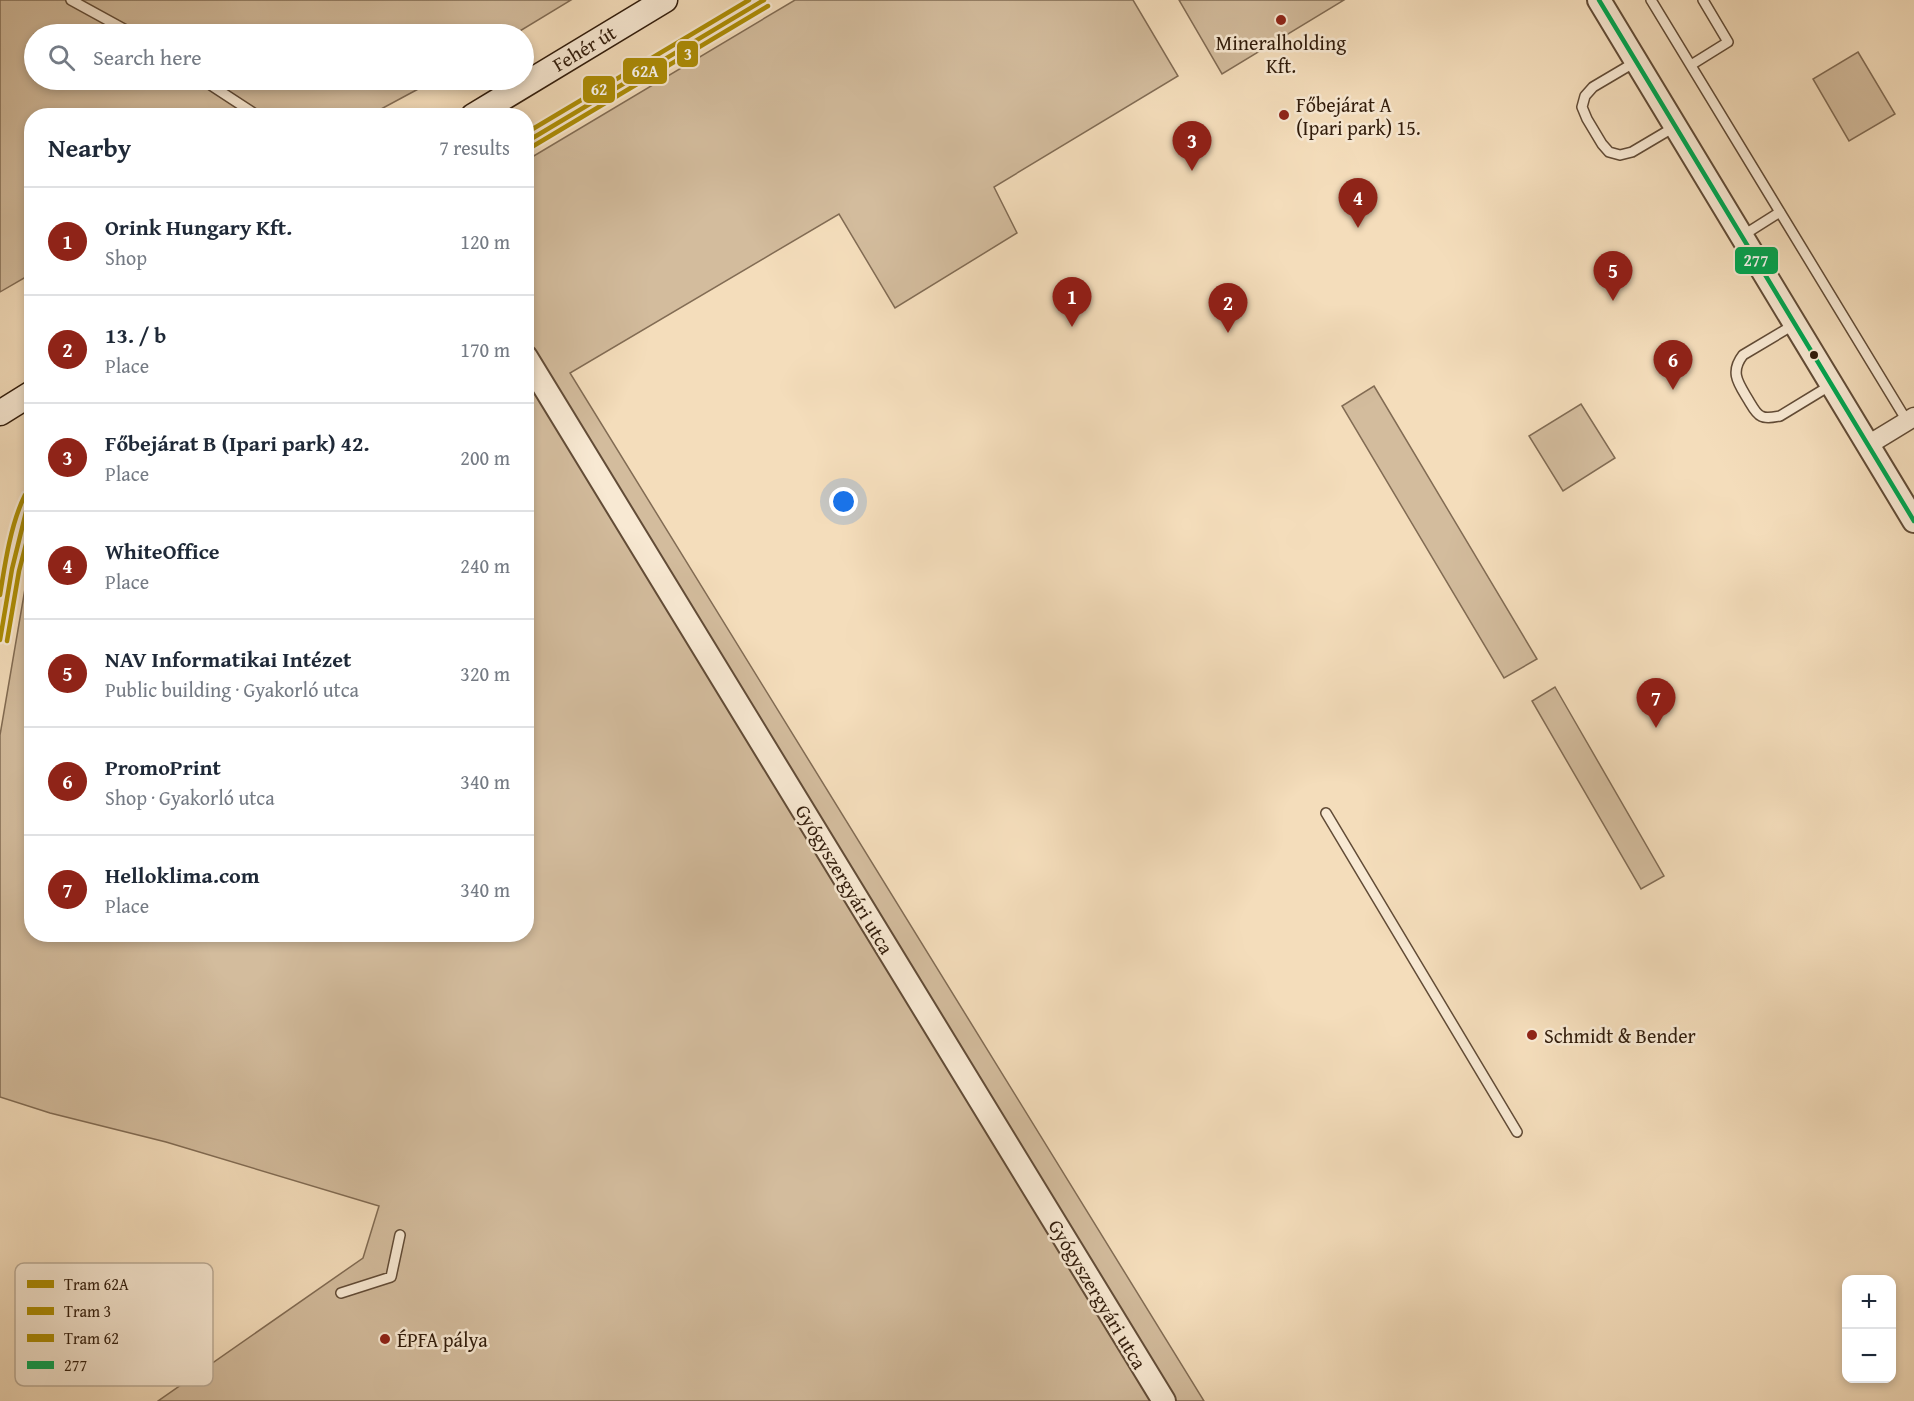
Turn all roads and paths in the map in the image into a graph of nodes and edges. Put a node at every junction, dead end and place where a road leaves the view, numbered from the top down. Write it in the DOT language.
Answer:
graph roads {
  1 [pos="71,0"];
  2 [pos="665,0"];
  3 [pos="1599,0"];
  4 [pos="1651,0"];
  5 [pos="1703,0"];
  6 [pos="115,24"];
  7 [pos="1637,61"];
  8 [pos="1691,65"];
  9 [pos="534,79"];
  10 [pos="219,90"];
  11 [pos="516,90"];
  12 [pos="246,108"];
  13 [pos="486,108"];
  14 [pos="1676,126"];
  15 [pos="1780,212"];
  16 [pos="1742,236"];
  17 [pos="1795,324"];
  18 [pos="534,370"];
  19 [pos="1832,385"];
  20 [pos="24,398"];
  21 [pos="0,413"];
  22 [pos="1910,419"];
  23 [pos="1868,445"];
  24 [pos="1914,521"];
  25 [pos="1326,813"];
  26 [pos="1518,1132"];
  27 [pos="400,1235"];
  28 [pos="340,1293"];
  29 [pos="1164,1401"];
  1 -- 6 [label="lane"];
  2 -- 9 [label="main road, Fehér út"];
  3 -- 7 [label="street"];
  4 -- 8 [label="lane"];
  5 -- 8 [label="lane"];
  7 -- 14 [label="street"];
  7 -- 14 [label="lane"];
  8 -- 15 [label="lane"];
  10 -- 12 [label="lane"];
  11 -- 13 [label="main road, Fehér út"];
  14 -- 16 [label="street"];
  15 -- 16 [label="lane"];
  15 -- 22 [label="lane"];
  16 -- 17 [label="street"];
  17 -- 19 [label="street"];
  17 -- 19 [label="lane"];
  18 -- 29 [label="street, Gyógyszergyári utca"];
  19 -- 23 [label="street"];
  20 -- 21 [label="main road"];
  22 -- 23 [label="street"];
  23 -- 24 [label="street"];
  25 -- 26 [label="lane"];
  27 -- 28 [label="lane"];
}
